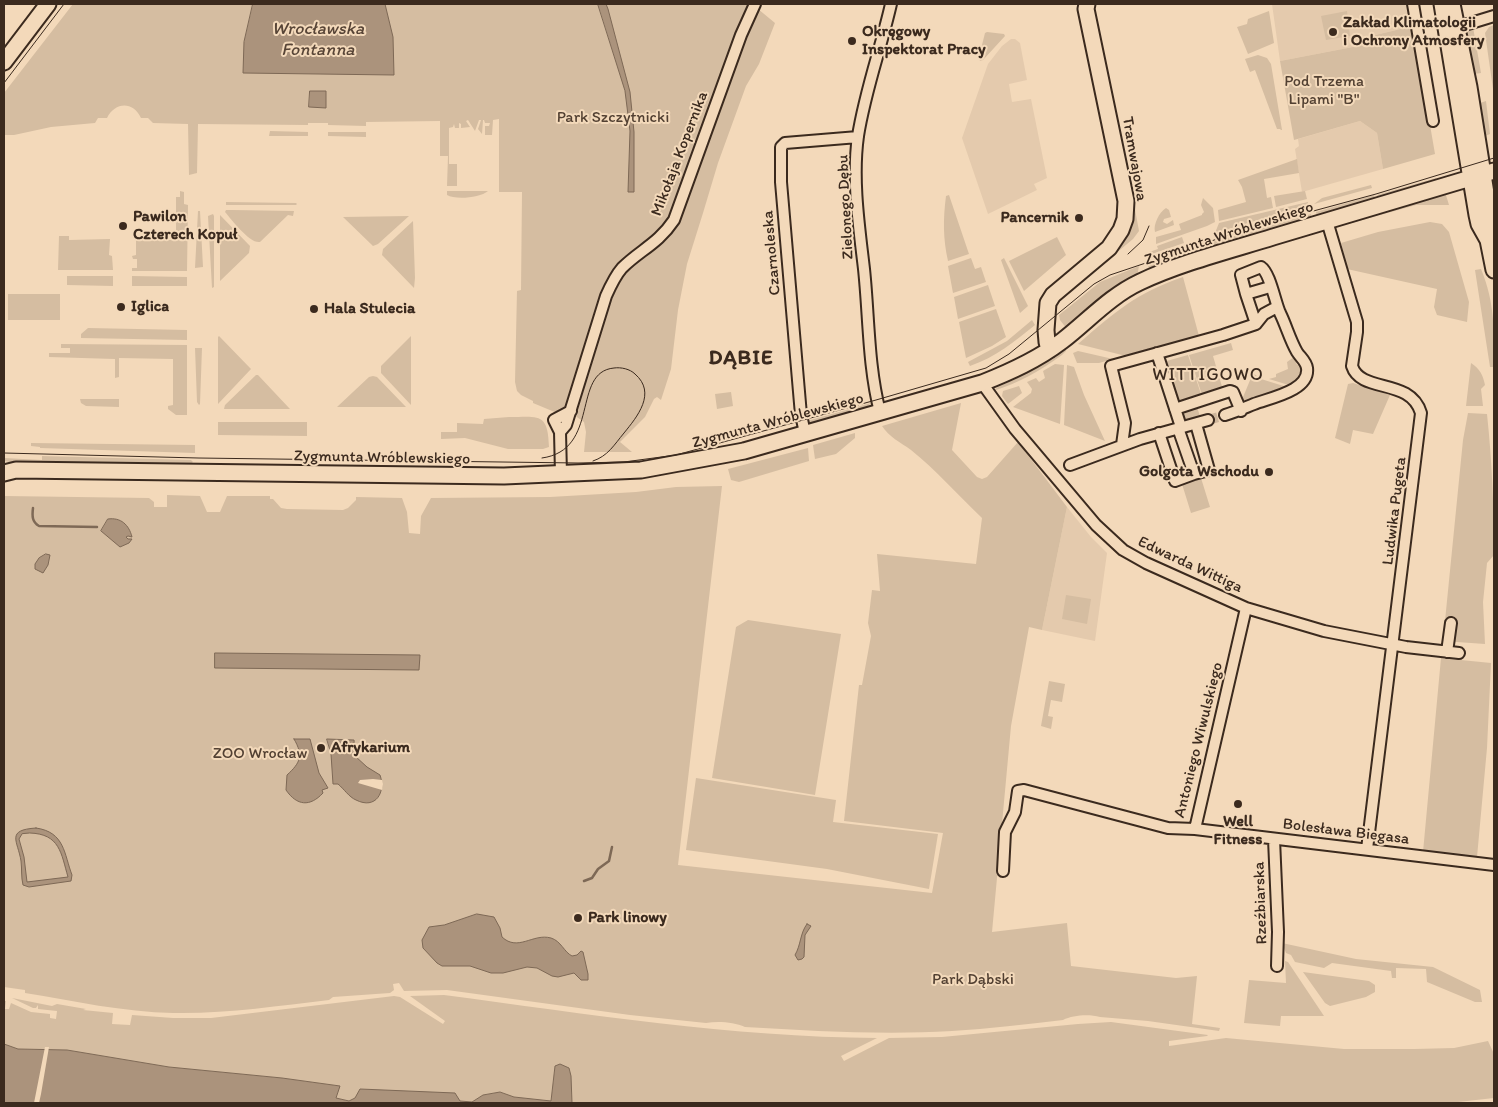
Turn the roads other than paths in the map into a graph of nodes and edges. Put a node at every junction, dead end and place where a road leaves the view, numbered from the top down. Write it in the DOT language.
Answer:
graph roads {
  1 [pos="48,4"];
  2 [pos="755,4"];
  3 [pos="891,4"];
  4 [pos="1087,4"];
  5 [pos="1413,4"];
  6 [pos="1442,4"];
  7 [pos="1452,4"];
  8 [pos="1494,16"];
  9 [pos="1458,27"];
  10 [pos="4,62"];
  11 [pos="1433,121"];
  12 [pos="858,137"];
  13 [pos="1482,175"];
  14 [pos="1327,221"];
  15 [pos="1494,270"];
  16 [pos="1270,287"];
  17 [pos="1246,294"];
  18 [pos="1277,307"];
  19 [pos="1256,324"];
  20 [pos="1049,350"];
  21 [pos="1157,353"];
  22 [pos="982,383"];
  23 [pos="1175,408"];
  24 [pos="571,411"];
  25 [pos="1241,411"];
  26 [pos="880,412"];
  27 [pos="1225,415"];
  28 [pos="1208,420"];
  29 [pos="1196,424"];
  30 [pos="1180,427"];
  31 [pos="560,432"];
  32 [pos="805,433"];
  33 [pos="1159,433"];
  34 [pos="1122,445"];
  35 [pos="1070,465"];
  36 [pos="8,469"];
  37 [pos="561,474"];
  38 [pos="1194,474"];
  39 [pos="1246,608"];
  40 [pos="1451,623"];
  41 [pos="1393,644"];
  42 [pos="1447,652"];
  43 [pos="1459,653"];
  44 [pos="1195,829"];
  45 [pos="1274,839"];
  46 [pos="1367,849"];
  47 [pos="1494,864"];
  48 [pos="1003,871"];
  49 [pos="1277,966"];
  1 -- 10 [label="main road"];
  2 -- 24 [label="street, Mikołaja Kopernika"];
  3 -- 12 [label="street, Zielonego Dębu"];
  4 -- 20 [label="main road, Tramwajowa"];
  5 -- 11 [label="street"];
  6 -- 13 [label="main road"];
  7 -- 9 [label="main road"];
  8 -- 9 [label="street"];
  9 -- 13 [label="main road"];
  12 -- 26 [label="street, Zielonego Dębu"];
  12 -- 32 [label="street, Czarnoleska"];
  13 -- 14 [label="main road, Zygmunta Wróblewskiego"];
  13 -- 15 [label="main road"];
  14 -- 20 [label="main road, Zygmunta Wróblewskiego"];
  14 -- 41 [label="street, Ludwika Pugeta"];
  16 -- 17 [label="street"];
  16 -- 17 [label="street"];
  16 -- 18 [label="street"];
  17 -- 19 [label="street"];
  18 -- 19 [label="street"];
  18 -- 25 [label="street"];
  19 -- 21 [label="street"];
  20 -- 22 [label="main road, Zygmunta Wróblewskiego"];
  21 -- 23 [label="street"];
  21 -- 34 [label="street"];
  22 -- 26 [label="main road, Zygmunta Wróblewskiego"];
  22 -- 39 [label="street, Edwarda Wittiga"];
  23 -- 25 [label="street"];
  23 -- 30 [label="street"];
  24 -- 31 [label="street, Mikołaja Kopernika"];
  24 -- 31 [label="street, Mikołaja Kopernika"];
  25 -- 27 [label="street"];
  26 -- 32 [label="main road, Zygmunta Wróblewskiego"];
  28 -- 29 [label="street"];
  29 -- 30 [label="street"];
  29 -- 38 [label="street"];
  30 -- 33 [label="street"];
  30 -- 38 [label="street"];
  31 -- 37 [label="street, Mikołaja Kopernika"];
  32 -- 37 [label="main road, Zygmunta Wróblewskiego"];
  33 -- 34 [label="street"];
  33 -- 38 [label="street"];
  34 -- 35 [label="street"];
  36 -- 37 [label="main road, Zygmunta Wróblewskiego"];
  39 -- 41 [label="street, Edwarda Wittiga"];
  39 -- 44 [label="street, Antoniego Wiwulskiego"];
  40 -- 42 [label="street"];
  41 -- 42 [label="street, Edwarda Wittiga"];
  41 -- 46 [label="street, Ludwika Pugeta"];
  42 -- 43 [label="street, Edwarda Wittiga"];
  44 -- 45 [label="street, Bolesława Biegasa"];
  44 -- 48 [label="street, Antoniego Wiwulskiego"];
  45 -- 46 [label="street, Bolesława Biegasa"];
  45 -- 49 [label="street, Rzeźbiarska"];
  46 -- 47 [label="street, Bolesława Biegasa"];
}
